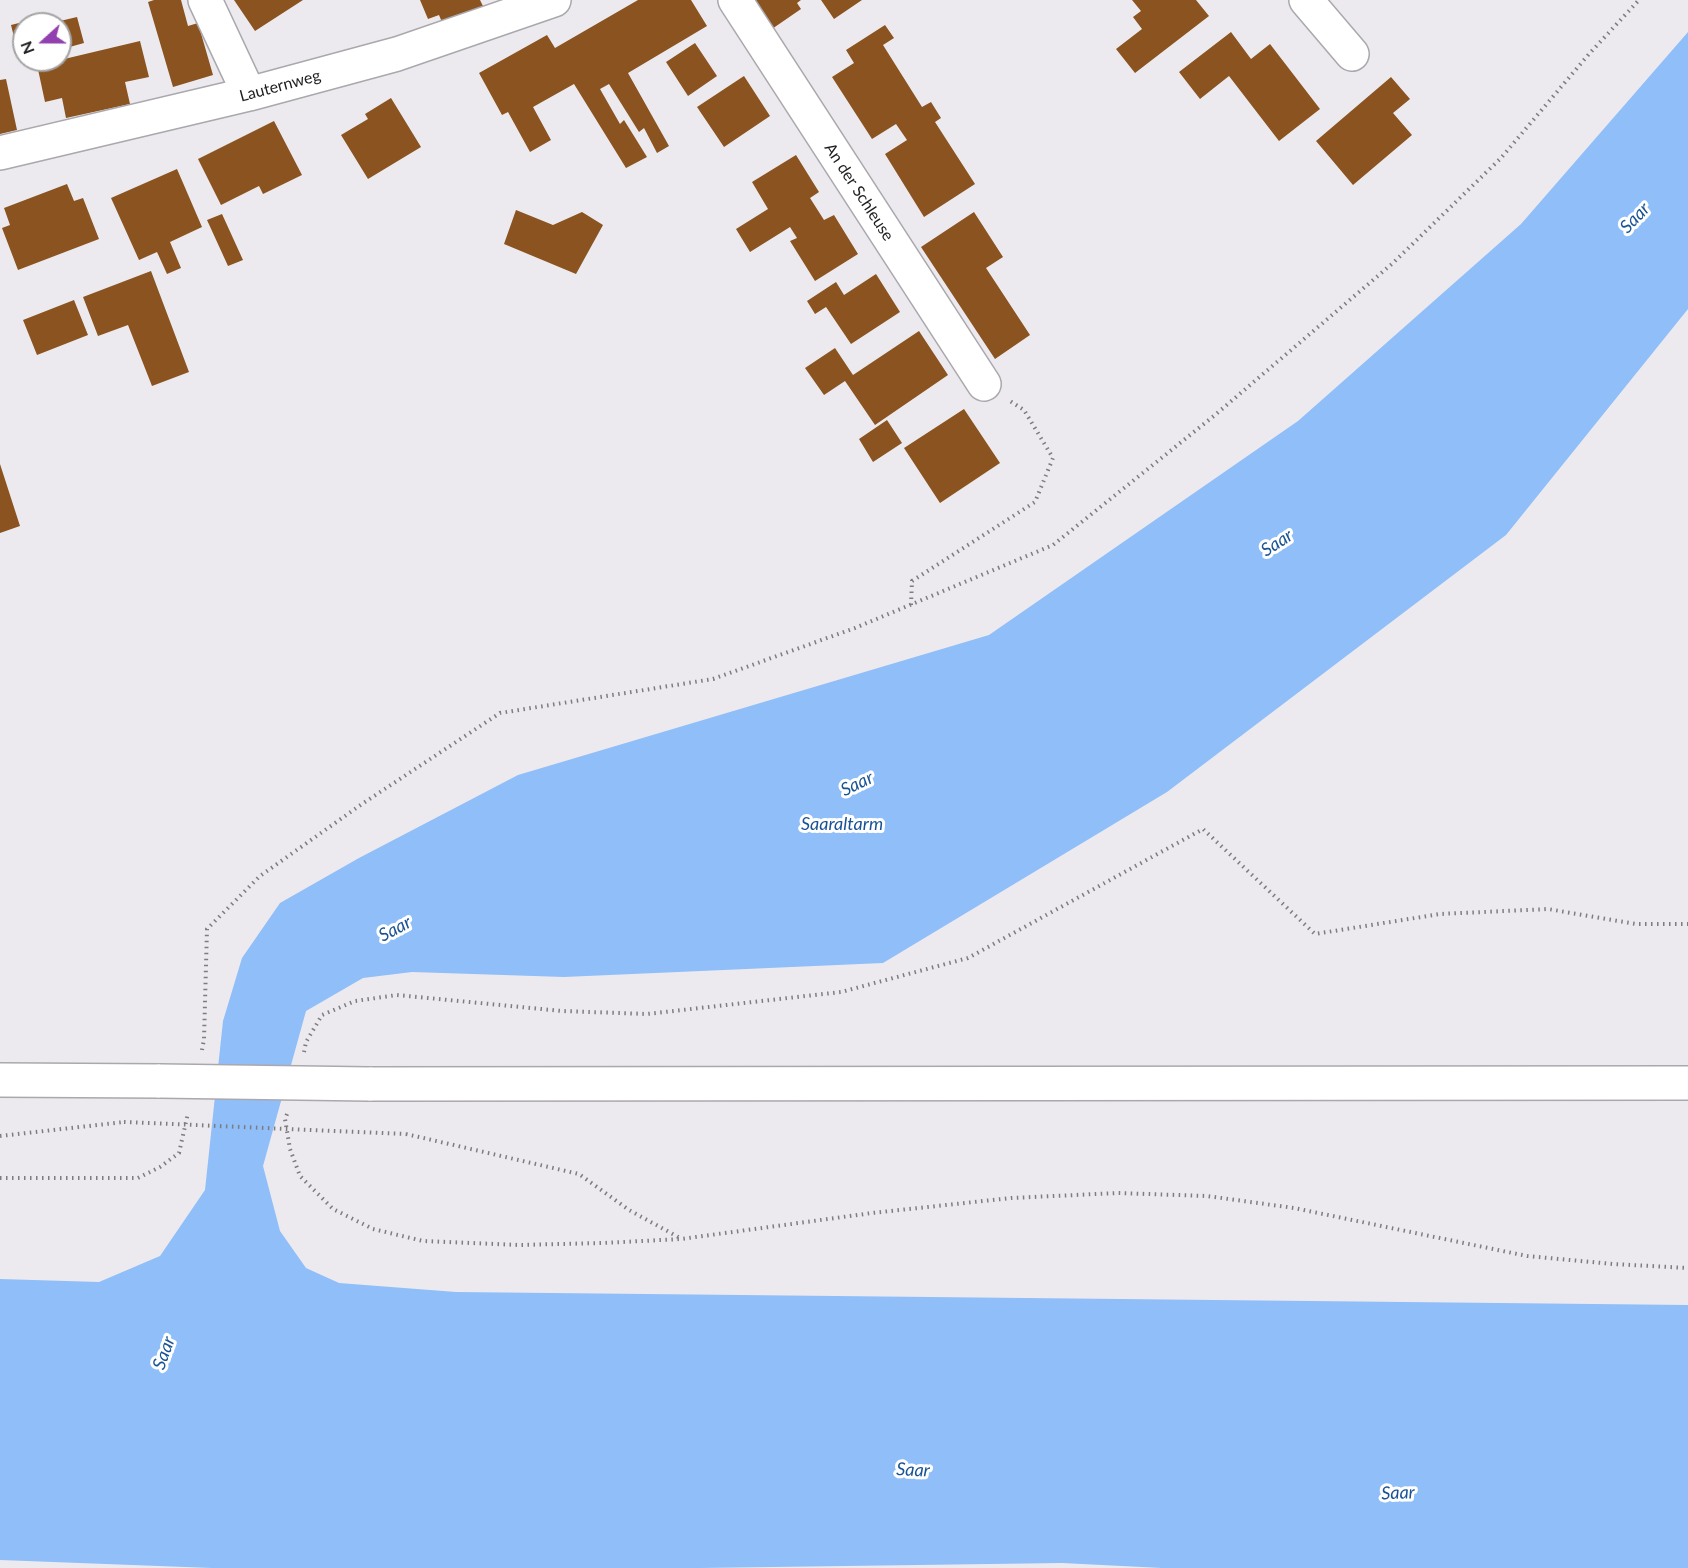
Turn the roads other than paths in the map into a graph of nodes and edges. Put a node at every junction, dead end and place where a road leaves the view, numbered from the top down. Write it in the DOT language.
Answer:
graph roads {
  1 [pos="205,0"];
  2 [pos="554,0"];
  3 [pos="735,0"];
  4 [pos="1306,0"];
  5 [pos="1352,54"];
  6 [pos="249,94"];
  7 [pos="0,153"];
  8 [pos="984,384"];
  9 [pos="0,1080"];
  10 [pos="1688,1083"];
  1 -- 6 [label="main road"];
  2 -- 6 [label="main road, Lauternweg"];
  3 -- 8 [label="main road, An der Schleuse"];
  4 -- 5 [label="main road"];
  6 -- 7 [label="main road, Lauternweg"];
  9 -- 10 [label="main road, bridge"];
}
